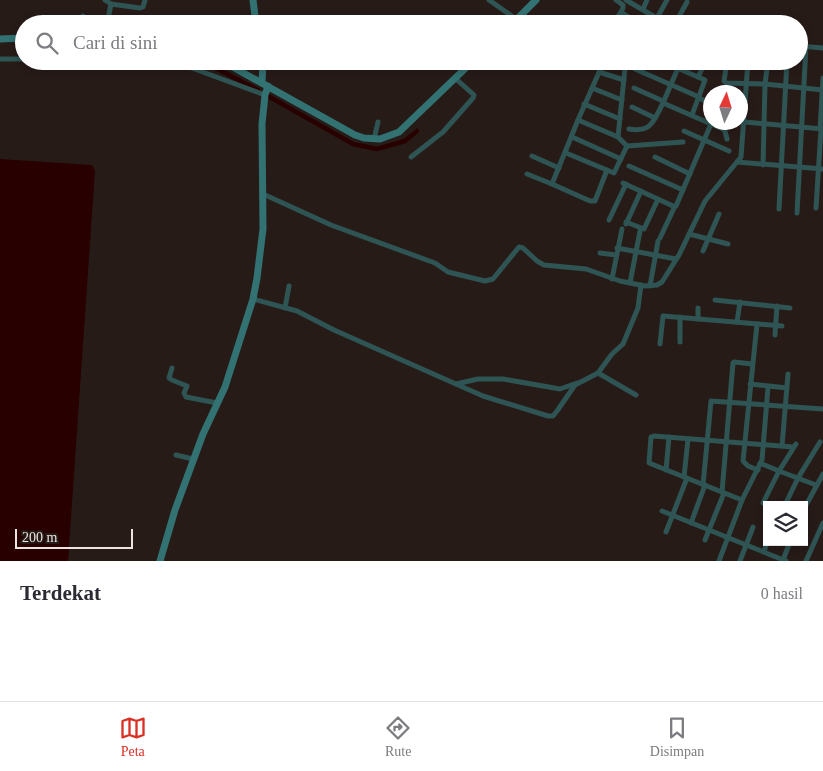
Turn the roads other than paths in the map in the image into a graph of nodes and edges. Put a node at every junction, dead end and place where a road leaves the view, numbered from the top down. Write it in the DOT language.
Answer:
graph roads {
  1 [pos="105,0"];
  2 [pos="145,0"];
  3 [pos="254,0"];
  4 [pos="489,0"];
  5 [pos="536,0"];
  6 [pos="616,0"];
  7 [pos="626,0"];
  8 [pos="648,0"];
  9 [pos="667,0"];
  10 [pos="687,2"];
  11 [pos="110,4"];
  12 [pos="643,9"];
  13 [pos="621,12"];
  14 [pos="108,15"];
  15 [pos="255,15"];
  16 [pos="510,15"];
  17 [pos="520,15"];
  18 [pos="619,15"];
  19 [pos="626,15"];
  20 [pos="652,15"];
  21 [pos="659,15"];
  22 [pos="680,15"];
  23 [pos="15,38"];
  24 [pos="0,39"];
  25 [pos="808,46"];
  26 [pos="823,48"];
  27 [pos="0,59"];
  28 [pos="15,59"];
  29 [pos="197,70"];
  30 [pos="239,70"];
  31 [pos="264,70"];
  32 [pos="464,70"];
  33 [pos="625,70"];
  34 [pos="637,70"];
  35 [pos="677,70"];
  36 [pos="680,70"];
  37 [pos="702,70"];
  38 [pos="726,70"];
  39 [pos="747,70"];
  40 [pos="767,70"];
  41 [pos="786,70"];
  42 [pos="804,70"];
  43 [pos="599,72"];
  44 [pos="456,78"];
  45 [pos="698,78"];
  46 [pos="823,78"];
  47 [pos="624,80"];
  48 [pos="746,83"];
  49 [pos="265,84"];
  50 [pos="670,84"];
  51 [pos="765,84"];
  52 [pos="784,85"];
  53 [pos="592,88"];
  54 [pos="634,88"];
  55 [pos="803,88"];
  56 [pos="823,90"];
  57 [pos="265,95"];
  58 [pos="699,98"];
  59 [pos="622,100"];
  60 [pos="703,100"];
  61 [pos="663,102"];
  62 [pos="584,104"];
  63 [pos="632,107"];
  64 [pos="692,115"];
  65 [pos="655,118"];
  66 [pos="620,119"];
  67 [pos="578,120"];
  68 [pos="703,120"];
  69 [pos="378,122"];
  70 [pos="748,122"];
  71 [pos="764,124"];
  72 [pos="783,125"];
  73 [pos="802,127"];
  74 [pos="629,129"];
  75 [pos="821,129"];
  76 [pos="709,130"];
  77 [pos="726,130"];
  78 [pos="743,130"];
  79 [pos="684,131"];
  80 [pos="572,137"];
  81 [pos="618,137"];
  82 [pos="374,139"];
  83 [pos="728,139"];
  84 [pos="705,140"];
  85 [pos="683,142"];
  86 [pos="627,146"];
  87 [pos="729,151"];
  88 [pos="566,153"];
  89 [pos="532,156"];
  90 [pos="411,157"];
  91 [pos="654,157"];
  92 [pos="621,159"];
  93 [pos="737,162"];
  94 [pos="763,165"];
  95 [pos="630,166"];
  96 [pos="781,166"];
  97 [pos="800,167"];
  98 [pos="559,168"];
  99 [pos="821,169"];
  100 [pos="607,170"];
  101 [pos="527,174"];
  102 [pos="690,174"];
  103 [pos="552,184"];
  104 [pos="683,190"];
  105 [pos="641,191"];
  106 [pos="263,194"];
  107 [pos="658,199"];
  108 [pos="675,206"];
  109 [pos="816,208"];
  110 [pos="779,209"];
  111 [pos="798,213"];
  112 [pos="719,214"];
  113 [pos="609,220"];
  114 [pos="625,225"];
  115 [pos="640,231"];
  116 [pos="689,234"];
  117 [pos="707,239"];
  118 [pos="728,244"];
  119 [pos="617,248"];
  120 [pos="636,251"];
  121 [pos="703,251"];
  122 [pos="600,253"];
  123 [pos="616,255"];
  124 [pos="655,255"];
  125 [pos="676,259"];
  126 [pos="612,279"];
  127 [pos="630,284"];
  128 [pos="641,285"];
  129 [pos="289,286"];
  130 [pos="650,286"];
  131 [pos="253,299"];
  132 [pos="715,300"];
  133 [pos="740,302"];
  134 [pos="777,306"];
  135 [pos="284,308"];
  136 [pos="698,308"];
  137 [pos="790,308"];
  138 [pos="680,317"];
  139 [pos="698,319"];
  140 [pos="737,322"];
  141 [pos="757,324"];
  142 [pos="775,326"];
  143 [pos="782,326"];
  144 [pos="775,335"];
  145 [pos="680,342"];
  146 [pos="660,344"];
  147 [pos="752,364"];
  148 [pos="172,368"];
  149 [pos="598,373"];
  150 [pos="788,374"];
  151 [pos="578,383"];
  152 [pos="455,384"];
  153 [pos="750,384"];
  154 [pos="768,387"];
  155 [pos="787,388"];
  156 [pos="636,395"];
  157 [pos="729,402"];
  158 [pos="748,403"];
  159 [pos="217,404"];
  160 [pos="766,404"];
  161 [pos="785,406"];
  162 [pos="823,409"];
  163 [pos="669,437"];
  164 [pos="688,439"];
  165 [pos="708,440"];
  166 [pos="726,441"];
  167 [pos="745,442"];
  168 [pos="820,442"];
  169 [pos="764,444"];
  170 [pos="782,446"];
  171 [pos="176,455"];
  172 [pos="193,459"];
  173 [pos="760,463"];
  174 [pos="666,470"];
  175 [pos="758,470"];
  176 [pos="779,471"];
  177 [pos="823,474"];
  178 [pos="686,478"];
  179 [pos="798,478"];
  180 [pos="704,485"];
  181 [pos="816,486"];
  182 [pos="723,492"];
  183 [pos="742,500"];
  184 [pos="764,501"];
  185 [pos="787,501"];
  186 [pos="808,502"];
  187 [pos="662,511"];
  188 [pos="673,516"];
  189 [pos="691,523"];
  190 [pos="823,523"];
  191 [pos="753,527"];
  192 [pos="709,530"];
  193 [pos="666,532"];
  194 [pos="821,532"];
  195 [pos="728,537"];
  196 [pos="705,540"];
  197 [pos="746,545"];
  198 [pos="766,546"];
  199 [pos="789,546"];
  200 [pos="764,552"];
  201 [pos="784,560"];
  202 [pos="160,561"];
  203 [pos="719,561"];
  204 [pos="740,561"];
  205 [pos="806,561"];
  1 -- 11 [label="street"];
  2 -- 11 [label="street"];
  3 -- 15 [label="street"];
  4 -- 16 [label="street"];
  5 -- 17 [label="street"];
  6 -- 13 [label="street"];
  7 -- 12 [label="street"];
  8 -- 12 [label="street"];
  9 -- 21 [label="street"];
  10 -- 22 [label="street"];
  11 -- 14 [label="street"];
  12 -- 20 [label="street"];
  13 -- 18 [label="street"];
  13 -- 19 [label="street"];
  23 -- 24 [label="street"];
  25 -- 26 [label="street"];
  27 -- 28 [label="street"];
  29 -- 57 [label="street"];
  30 -- 49 [label="street"];
  31 -- 49 [label="street"];
  32 -- 44 [label="street"];
  33 -- 47 [label="street"];
  34 -- 50 [label="street"];
  35 -- 50 [label="street"];
  36 -- 45 [label="street"];
  37 -- 45 [label="street"];
  38 -- 48 [label="street"];
  39 -- 48 [label="street"];
  40 -- 51 [label="street"];
  41 -- 52 [label="street"];
  42 -- 55 [label="street"];
  43 -- 47 [label="street"];
  43 -- 53 [label="street"];
  44 -- 82 [label="street"];
  44 -- 90 [label="street"];
  45 -- 58 [label="street"];
  46 -- 56 [label="street"];
  47 -- 59 [label="street"];
  48 -- 51 [label="street"];
  49 -- 57 [label="street"];
  49 -- 82 [label="street"];
  50 -- 58 [label="street"];
  50 -- 61 [label="street"];
  51 -- 52 [label="street"];
  51 -- 71 [label="street"];
  52 -- 55 [label="street"];
  52 -- 72 [label="street"];
  53 -- 59 [label="street"];
  53 -- 62 [label="street"];
  54 -- 61 [label="street"];
  55 -- 56 [label="street"];
  55 -- 73 [label="street"];
  56 -- 75 [label="street"];
  57 -- 106 [label="street"];
  58 -- 60 [label="street"];
  58 -- 64 [label="street"];
  59 -- 66 [label="street"];
  61 -- 64 [label="street"];
  61 -- 65 [label="street"];
  62 -- 66 [label="street"];
  62 -- 67 [label="street"];
  63 -- 65 [label="street"];
  64 -- 68 [label="street"];
  65 -- 74 [label="street"];
  66 -- 81 [label="street"];
  67 -- 80 [label="street"];
  67 -- 81 [label="street"];
  69 -- 82 [label="street"];
  70 -- 71 [label="street"];
  71 -- 72 [label="street"];
  71 -- 94 [label="street"];
  72 -- 73 [label="street"];
  72 -- 96 [label="street"];
  73 -- 75 [label="street"];
  73 -- 97 [label="street"];
  75 -- 99 [label="street"];
  76 -- 84 [label="street"];
  77 -- 83 [label="street"];
  78 -- 93 [label="street"];
  79 -- 84 [label="street"];
  80 -- 88 [label="street"];
  80 -- 92 [label="street"];
  81 -- 86 [label="street"];
  84 -- 87 [label="street"];
  84 -- 102 [label="street"];
  85 -- 86 [label="street"];
  86 -- 92 [label="street"];
  88 -- 98 [label="street"];
  88 -- 100 [label="street"];
  89 -- 98 [label="street"];
  91 -- 102 [label="street"];
  92 -- 100 [label="street"];
  93 -- 94 [label="street"];
  93 -- 116 [label="street"];
  94 -- 96 [label="street"];
  95 -- 104 [label="street"];
  96 -- 97 [label="street"];
  96 -- 110 [label="street"];
  97 -- 99 [label="street"];
  97 -- 111 [label="street"];
  98 -- 103 [label="street"];
  99 -- 109 [label="street"];
  100 -- 103 [label="street"];
  101 -- 103 [label="street"];
  102 -- 104 [label="street"];
  104 -- 108 [label="street"];
  105 -- 107 [label="street"];
  105 -- 113 [label="street"];
  105 -- 114 [label="street"];
  106 -- 126 [label="street"];
  106 -- 131 [label="street"];
  107 -- 108 [label="street"];
  107 -- 114 [label="street"];
  108 -- 124 [label="street"];
  112 -- 117 [label="street"];
  114 -- 119 [label="street"];
  115 -- 120 [label="street"];
  116 -- 117 [label="street"];
  116 -- 125 [label="street"];
  117 -- 118 [label="street"];
  117 -- 121 [label="street"];
  119 -- 120 [label="street"];
  119 -- 123 [label="street"];
  120 -- 124 [label="street"];
  120 -- 127 [label="street"];
  122 -- 123 [label="street"];
  123 -- 126 [label="street"];
  124 -- 125 [label="street"];
  124 -- 130 [label="street"];
  125 -- 130 [label="street"];
  126 -- 127 [label="street"];
  127 -- 128 [label="street"];
  128 -- 130 [label="street"];
  128 -- 149 [label="street"];
  129 -- 135 [label="street"];
  131 -- 135 [label="street"];
  131 -- 159 [label="street"];
  132 -- 133 [label="street"];
  133 -- 134 [label="street"];
  133 -- 140 [label="street"];
  134 -- 137 [label="street"];
  134 -- 142 [label="street"];
  135 -- 152 [label="street"];
  136 -- 139 [label="street"];
  138 -- 139 [label="street"];
  138 -- 145 [label="street"];
  138 -- 146 [label="street"];
  139 -- 140 [label="street"];
  140 -- 141 [label="street"];
  141 -- 142 [label="street"];
  141 -- 147 [label="street"];
  142 -- 143 [label="street"];
  142 -- 144 [label="street"];
  147 -- 153 [label="street"];
  147 -- 157 [label="street"];
  148 -- 159 [label="street"];
  149 -- 151 [label="street"];
  149 -- 156 [label="street"];
  150 -- 155 [label="street"];
  151 -- 152 [label="street"];
  151 -- 152 [label="street"];
  153 -- 154 [label="street"];
  153 -- 158 [label="street"];
  154 -- 155 [label="street"];
  154 -- 160 [label="street"];
  155 -- 161 [label="street"];
  157 -- 158 [label="street"];
  157 -- 165 [label="street"];
  157 -- 166 [label="street"];
  158 -- 160 [label="street"];
  158 -- 167 [label="street"];
  159 -- 172 [label="street"];
  160 -- 161 [label="street"];
  160 -- 169 [label="street"];
  161 -- 162 [label="street"];
  161 -- 170 [label="street"];
  163 -- 164 [label="street"];
  163 -- 174 [label="street"];
  163 -- 174 [label="street"];
  164 -- 165 [label="street"];
  164 -- 178 [label="street"];
  165 -- 166 [label="street"];
  165 -- 180 [label="street"];
  166 -- 167 [label="street"];
  166 -- 182 [label="street"];
  167 -- 169 [label="street"];
  167 -- 175 [label="street"];
  168 -- 179 [label="street"];
  169 -- 170 [label="street"];
  169 -- 173 [label="street"];
  170 -- 176 [label="street"];
  171 -- 172 [label="street"];
  172 -- 202 [label="street"];
  173 -- 175 [label="street"];
  173 -- 176 [label="street"];
  174 -- 178 [label="street"];
  175 -- 183 [label="street"];
  176 -- 179 [label="street"];
  176 -- 184 [label="street"];
  177 -- 181 [label="street"];
  178 -- 180 [label="street"];
  178 -- 188 [label="street"];
  179 -- 181 [label="street"];
  179 -- 185 [label="street"];
  180 -- 182 [label="street"];
  180 -- 189 [label="street"];
  181 -- 186 [label="street"];
  182 -- 183 [label="street"];
  182 -- 192 [label="street"];
  183 -- 195 [label="street"];
  187 -- 188 [label="street"];
  188 -- 189 [label="street"];
  188 -- 193 [label="street"];
  189 -- 192 [label="street"];
  190 -- 194 [label="street"];
  191 -- 197 [label="street"];
  192 -- 195 [label="street"];
  192 -- 196 [label="street"];
  194 -- 205 [label="street"];
  195 -- 197 [label="street"];
  195 -- 203 [label="street"];
  197 -- 200 [label="street"];
  197 -- 204 [label="street"];
  198 -- 200 [label="street"];
  199 -- 201 [label="street"];
  200 -- 201 [label="street"];
}
